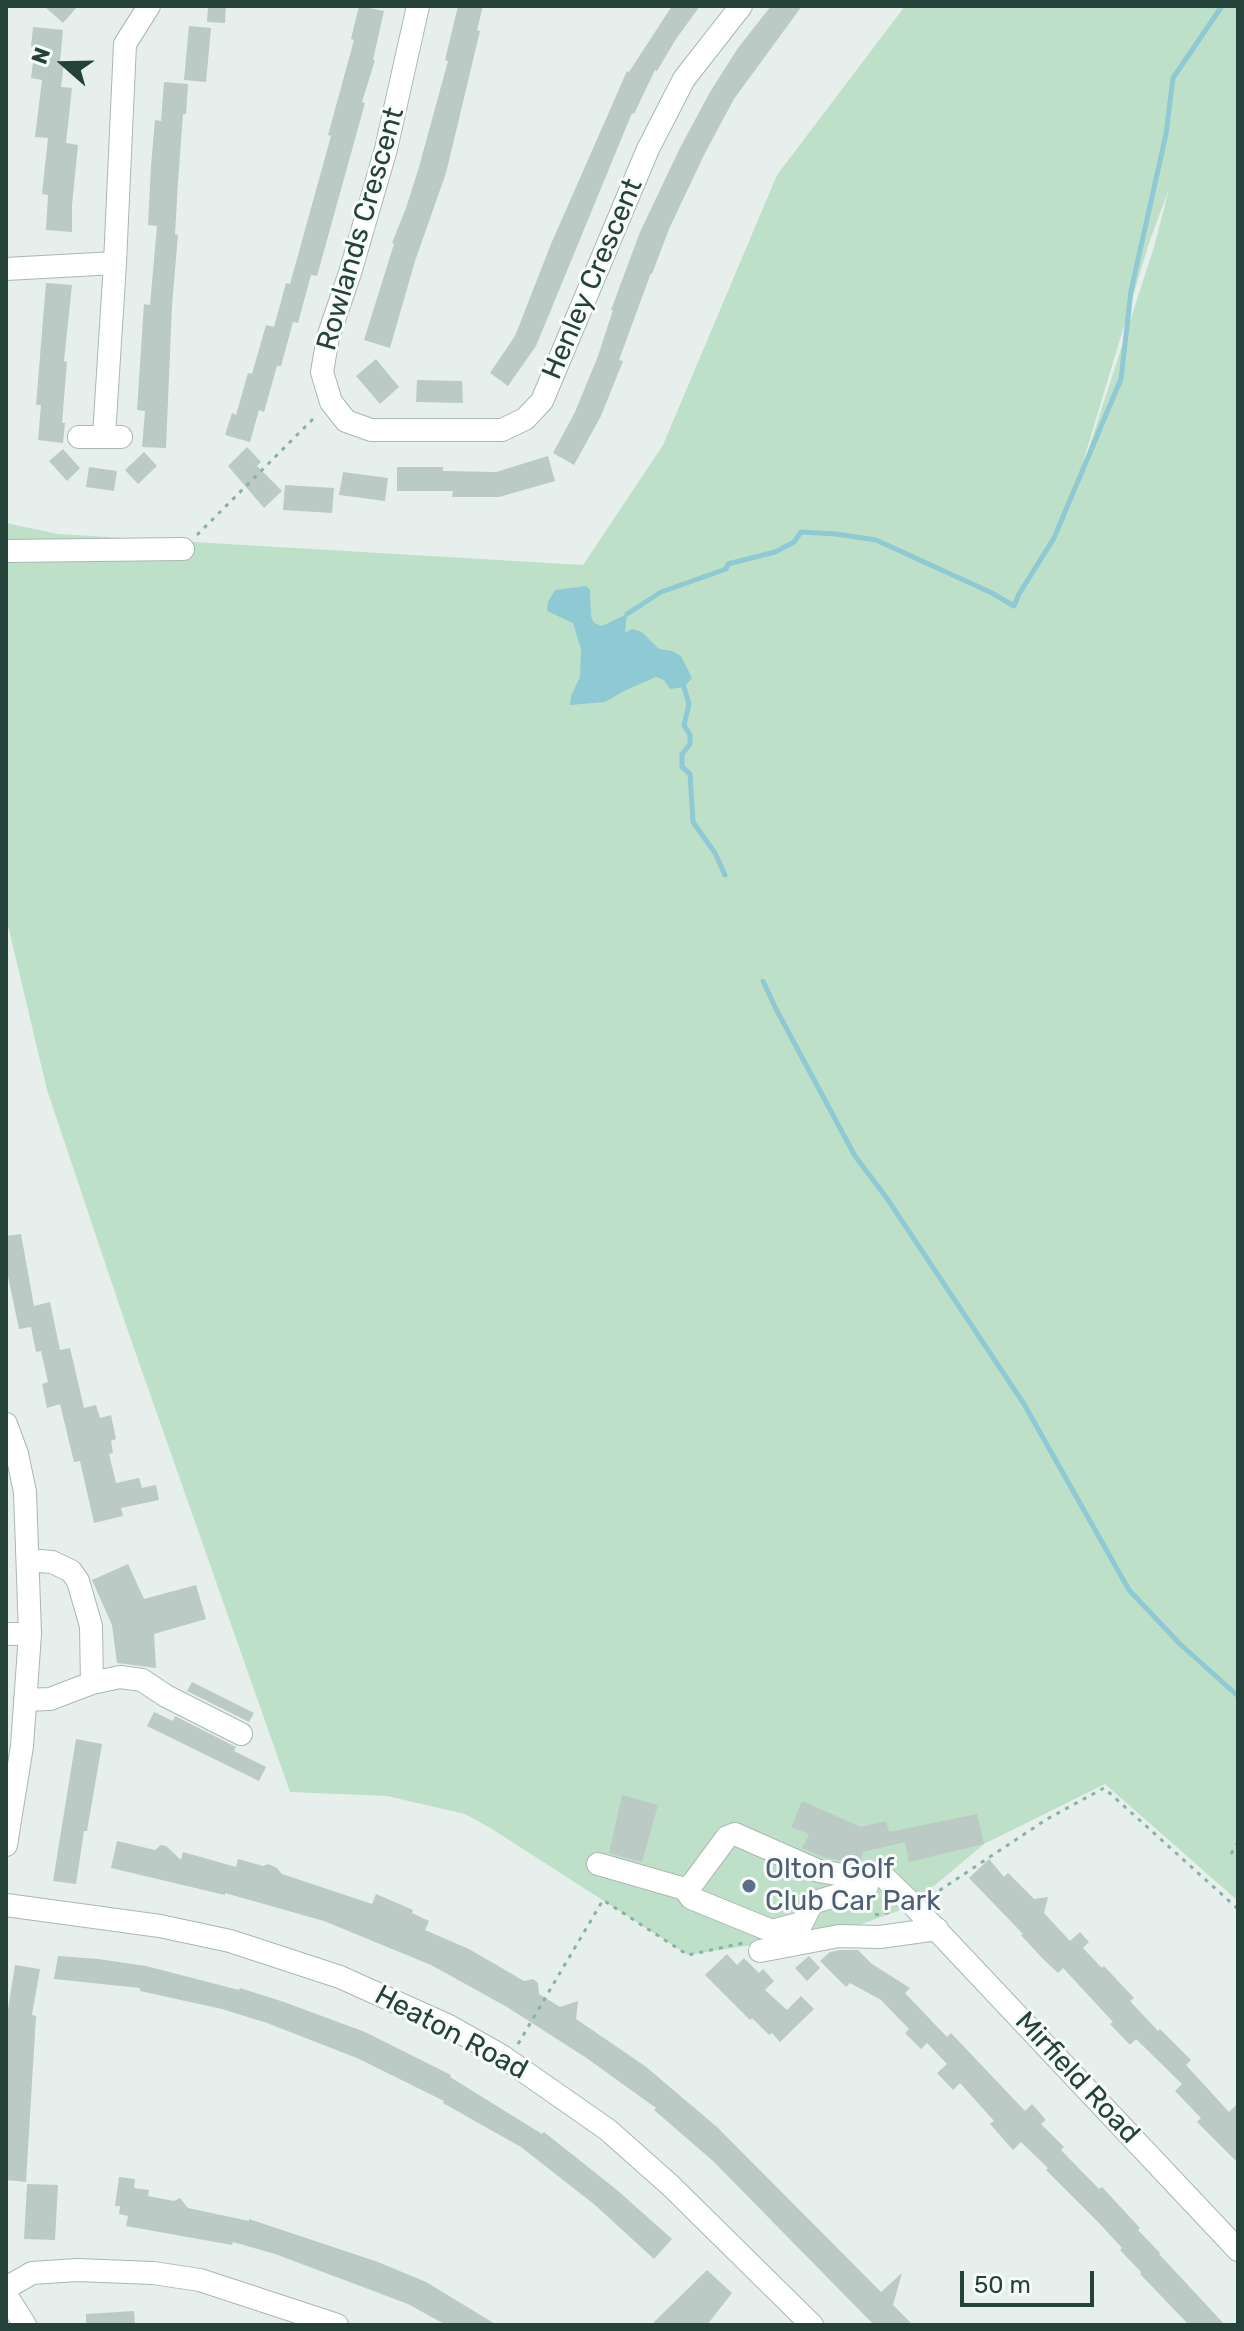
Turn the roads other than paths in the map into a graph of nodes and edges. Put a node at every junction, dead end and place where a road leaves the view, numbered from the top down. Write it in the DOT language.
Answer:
graph roads {
  1 [pos="149,6"];
  2 [pos="418,6"];
  3 [pos="741,6"];
  4 [pos="115,263"];
  5 [pos="6,269"];
  6 [pos="371,430"];
  7 [pos="79,437"];
  8 [pos="183,549"];
  9 [pos="6,551"];
  10 [pos="6,1424"];
  11 [pos="28,1560"];
  12 [pos="6,1634"];
  13 [pos="30,1634"];
  14 [pos="92,1683"];
  15 [pos="25,1700"];
  16 [pos="241,1734"];
  17 [pos="6,1845"];
  18 [pos="598,1864"];
  19 [pos="874,1883"];
  20 [pos="685,1889"];
  21 [pos="6,1905"];
  22 [pos="937,1929"];
  23 [pos="754,1946"];
  24 [pos="1238,2250"];
  25 [pos="6,2288"];
  26 [pos="6,2295"];
  27 [pos="804,2317"];
  28 [pos="25,2325"];
  29 [pos="337,2325"];
  30 [pos="780,2325"];
  1 -- 4 [label="street"];
  2 -- 6 [label="street, Rowlands Crescent"];
  3 -- 6 [label="street, Henley Crescent"];
  4 -- 5 [label="street"];
  4 -- 7 [label="street"];
  8 -- 9 [label="street"];
  10 -- 11 [label="street"];
  11 -- 13 [label="street"];
  11 -- 14 [label="street"];
  12 -- 13 [label="street"];
  13 -- 15 [label="street"];
  14 -- 15 [label="street"];
  14 -- 16 [label="street"];
  15 -- 17 [label="street"];
  18 -- 20 [label="street"];
  19 -- 20 [label="street"];
  19 -- 20 [label="street"];
  19 -- 22 [label="street, Mirfield Road"];
  21 -- 27 [label="street, Heaton Road"];
  22 -- 23 [label="street"];
  22 -- 24 [label="street, Mirfield Road"];
  25 -- 29 [label="street"];
  26 -- 28 [label="street"];
  27 -- 30 [label="street"];
}
